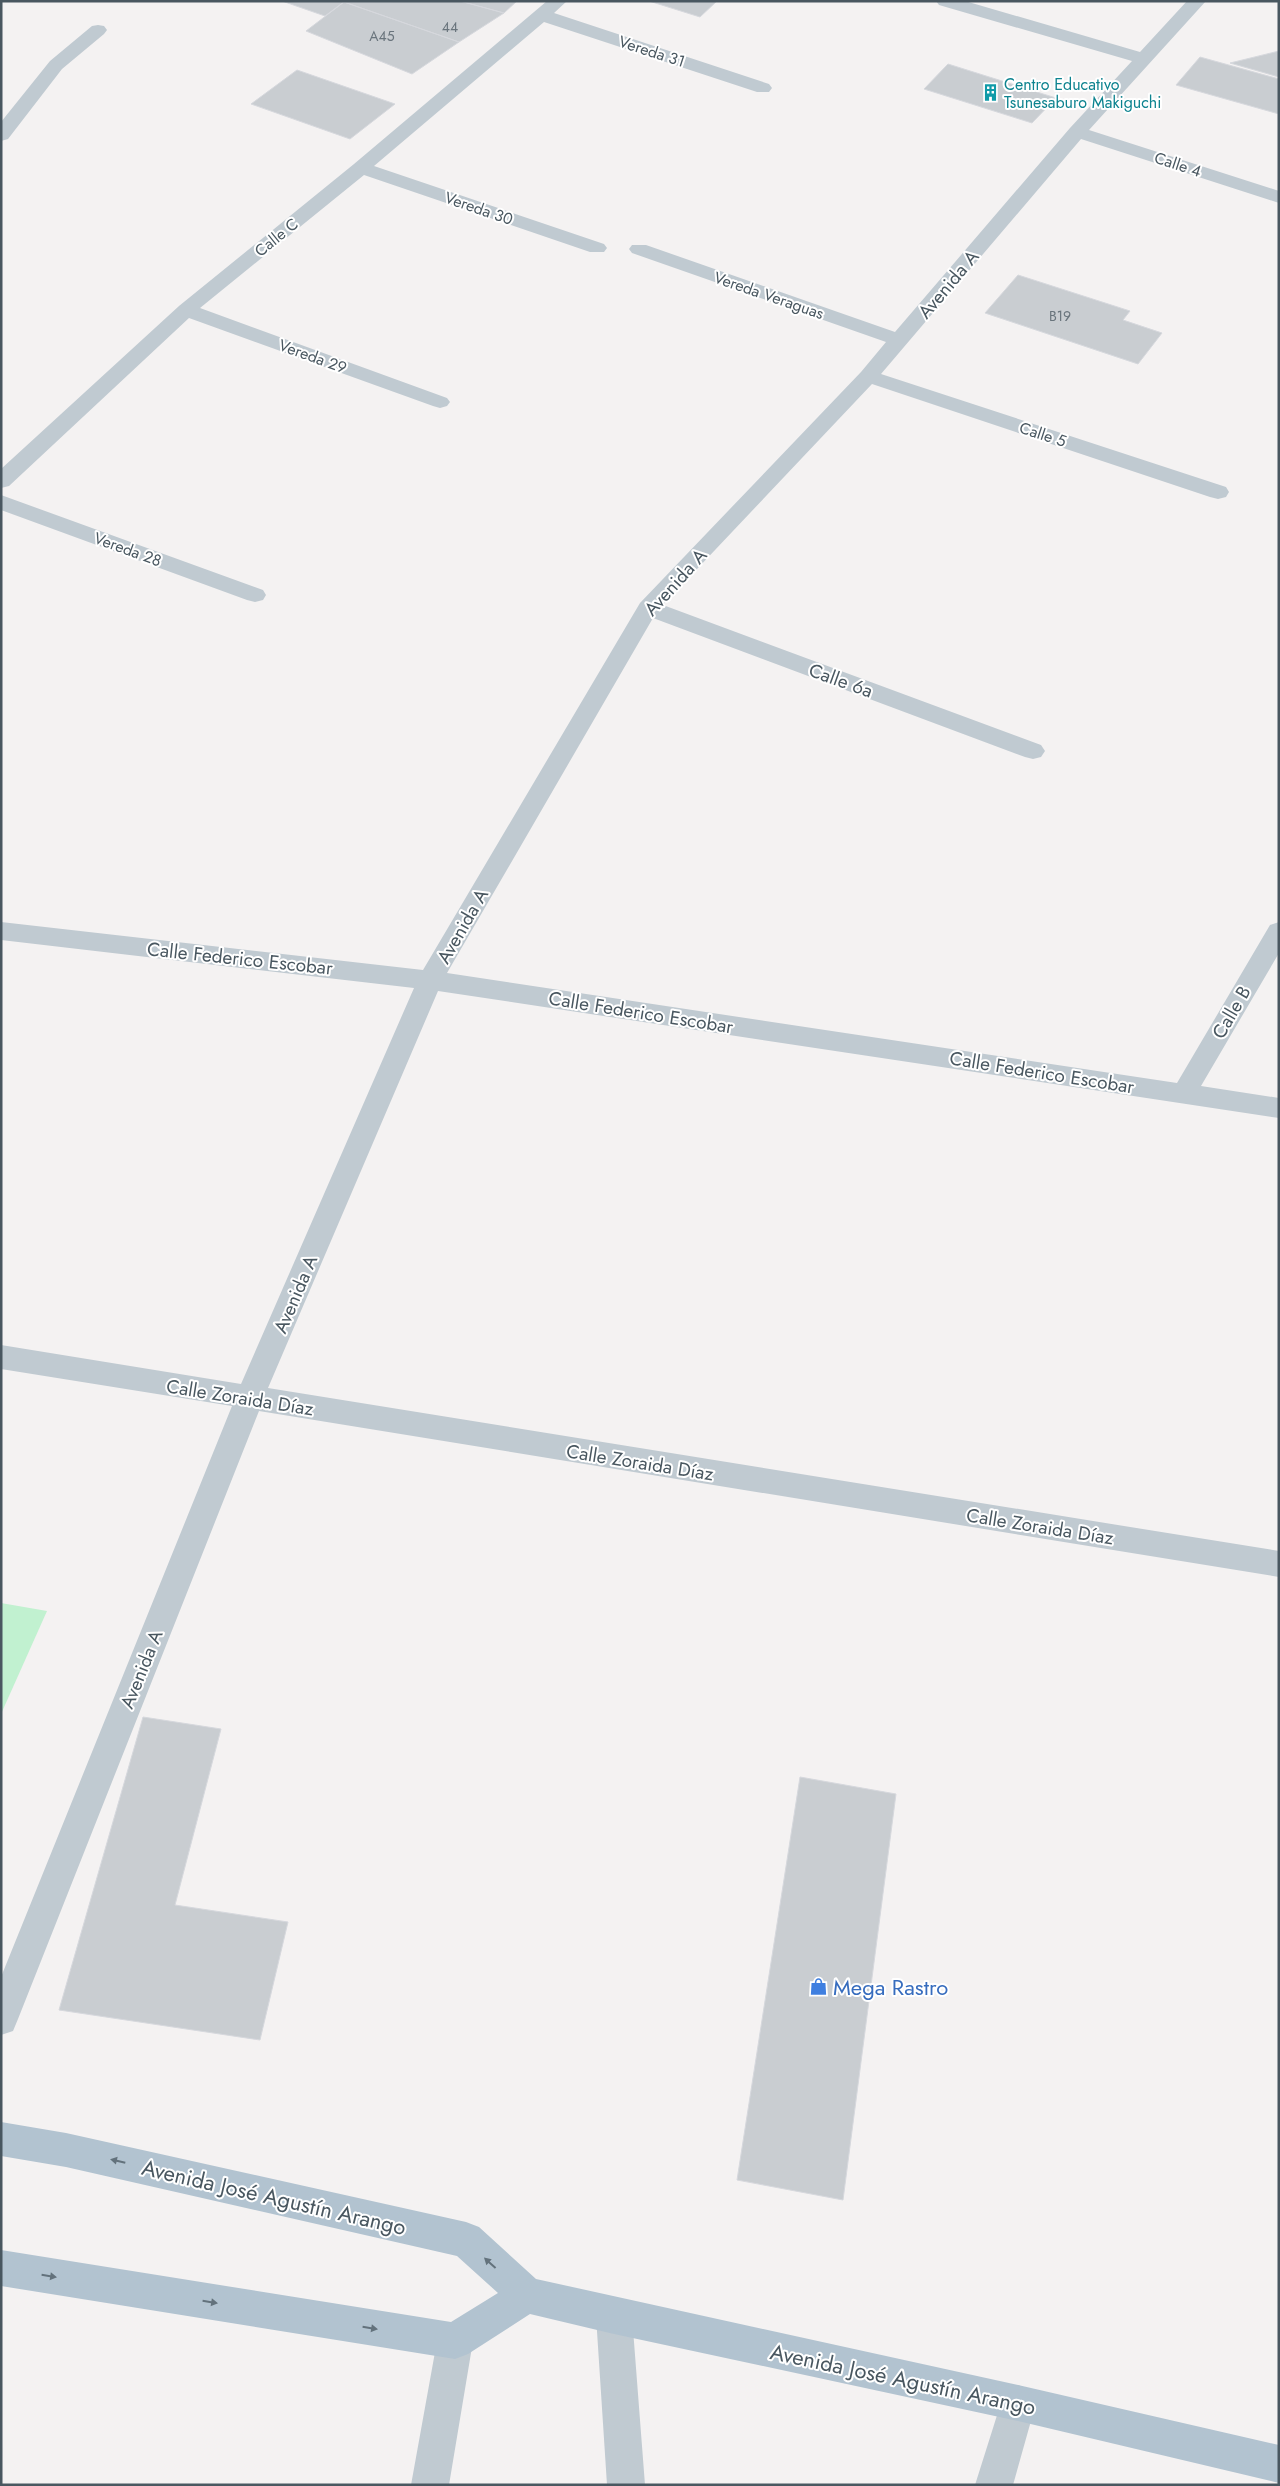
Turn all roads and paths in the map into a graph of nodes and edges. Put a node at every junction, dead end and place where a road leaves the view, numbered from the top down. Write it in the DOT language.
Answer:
graph roads {
  1 [pos="558,1"];
  2 [pos="945,1"];
  3 [pos="1197,1"];
  4 [pos="541,15"];
  5 [pos="98,30"];
  6 [pos="1145,59"];
  7 [pos="763,88"];
  8 [pos="1077,132"];
  9 [pos="1,135"];
  10 [pos="361,168"];
  11 [pos="1279,197"];
  12 [pos="598,248"];
  13 [pos="639,249"];
  14 [pos="186,310"];
  15 [pos="900,340"];
  16 [pos="868,376"];
  17 [pos="440,402"];
  18 [pos="1,481"];
  19 [pos="1218,492"];
  20 [pos="1,502"];
  21 [pos="255,595"];
  22 [pos="648,608"];
  23 [pos="1033,751"];
  24 [pos="1,932"];
  25 [pos="1279,932"];
  26 [pos="430,980"];
  27 [pos="1184,1093"];
  28 [pos="1279,1108"];
  29 [pos="1,1357"];
  30 [pos="249,1399"];
  31 [pos="1279,1564"];
  32 [pos="1,2018"];
  33 [pos="1,2139"];
  34 [pos="1,2268"];
  35 [pos="527,2295"];
  36 [pos="614,2316"];
  37 [pos="455,2341"];
  38 [pos="1018,2403"];
  39 [pos="1279,2464"];
  40 [pos="1279,2479"];
  41 [pos="430,2485"];
  42 [pos="626,2485"];
  43 [pos="994,2485"];
  44 [pos="1277,2485"];
  1 -- 4 [label="street, Calle C"];
  2 -- 6 [label="street"];
  3 -- 6 [label="street, Avenida A"];
  4 -- 7 [label="street, Vereda 31"];
  4 -- 10 [label="street, Calle C"];
  5 -- 9 [label="street"];
  6 -- 8 [label="street, Avenida A"];
  8 -- 11 [label="street, Calle 4"];
  8 -- 15 [label="street, Avenida A"];
  10 -- 12 [label="street, Vereda 30"];
  10 -- 14 [label="street, Calle C"];
  13 -- 15 [label="street, Vereda Veraguas"];
  14 -- 17 [label="street, Vereda 29"];
  14 -- 18 [label="street, Calle C"];
  15 -- 16 [label="street, Avenida A"];
  16 -- 19 [label="street, Calle 5"];
  16 -- 22 [label="street, Avenida A"];
  20 -- 21 [label="street, Vereda 28"];
  22 -- 23 [label="street, Calle 6a"];
  22 -- 26 [label="street, Avenida A"];
  24 -- 26 [label="street, Calle Federico Escobar"];
  25 -- 27 [label="street, Calle B"];
  26 -- 27 [label="street, Calle Federico Escobar"];
  26 -- 30 [label="street, Avenida A"];
  27 -- 28 [label="street, Calle Federico Escobar"];
  29 -- 30 [label="street, Calle Zoraida Díaz"];
  30 -- 31 [label="street, Calle Zoraida Díaz"];
  30 -- 32 [label="street, Avenida A"];
  35 -- 33 [label="main road, Avenida José Agustín Arango, one-way"];
  34 -- 37 [label="main road, one-way"];
  35 -- 36 [label="main road, Avenida José Agustín Arango"];
  35 -- 37 [label="main road"];
  36 -- 38 [label="main road, Avenida José Agustín Arango"];
  36 -- 42 [label="street"];
  37 -- 41 [label="street"];
  38 -- 39 [label="main road, Avenida José Agustín Arango"];
  38 -- 43 [label="street"];
  40 -- 44 [label="street"];
}
